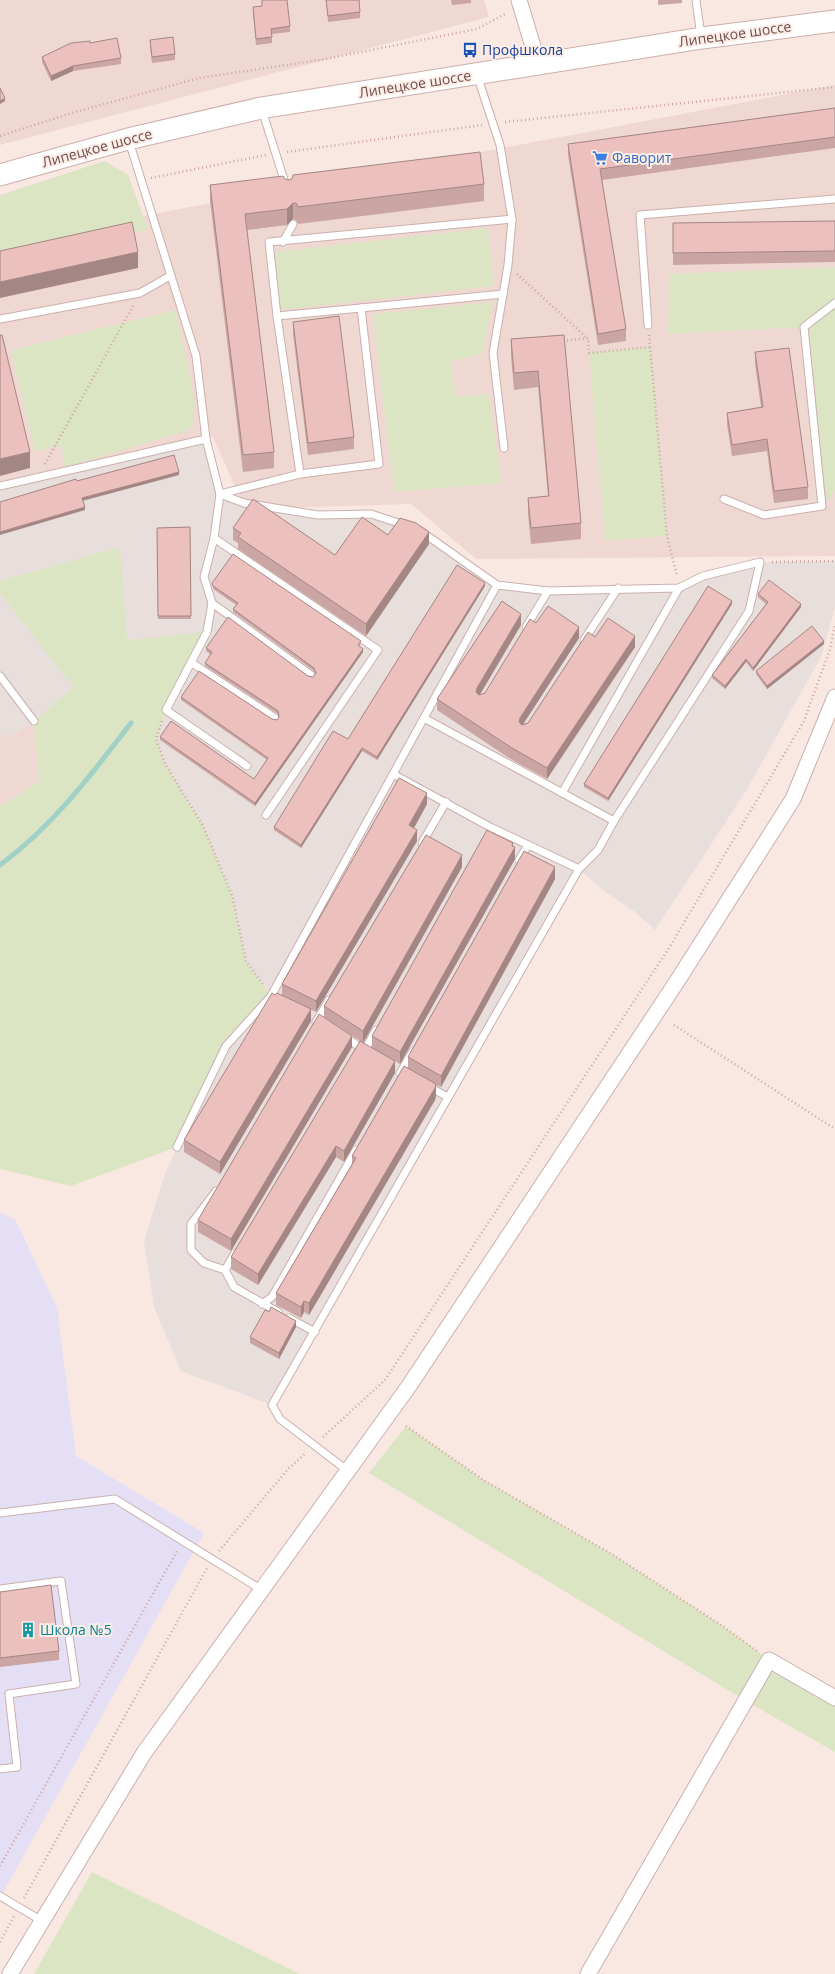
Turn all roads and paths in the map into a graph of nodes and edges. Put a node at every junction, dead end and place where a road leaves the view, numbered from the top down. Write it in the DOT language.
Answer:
graph roads {
  1 [pos="519,0"];
  2 [pos="696,0"];
  3 [pos="509,12"];
  4 [pos="835,21"];
  5 [pos="702,38"];
  6 [pos="538,63"];
  7 [pos="477,75"];
  8 [pos="261,108"];
  9 [pos="0,136"];
  10 [pos="128,139"];
  11 [pos="0,175"];
  12 [pos="288,192"];
  13 [pos="835,199"];
  14 [pos="512,219"];
  15 [pos="293,224"];
  16 [pos="283,242"];
  17 [pos="508,266"];
  18 [pos="170,276"];
  19 [pos="140,293"];
  20 [pos="503,294"];
  21 [pos="835,303"];
  22 [pos="361,308"];
  23 [pos="277,316"];
  24 [pos="0,319"];
  25 [pos="648,325"];
  26 [pos="588,338"];
  27 [pos="557,341"];
  28 [pos="651,347"];
  29 [pos="206,439"];
  30 [pos="504,448"];
  31 [pos="300,474"];
  32 [pos="37,478"];
  33 [pos="0,486"];
  34 [pos="220,494"];
  35 [pos="724,499"];
  36 [pos="214,538"];
  37 [pos="760,562"];
  38 [pos="835,562"];
  39 [pos="496,585"];
  40 [pos="618,588"];
  41 [pos="679,588"];
  42 [pos="548,591"];
  43 [pos="212,603"];
  44 [pos="835,625"];
  45 [pos="520,637"];
  46 [pos="580,647"];
  47 [pos="192,663"];
  48 [pos="312,675"];
  49 [pos="0,676"];
  50 [pos="835,697"];
  51 [pos="166,710"];
  52 [pos="275,718"];
  53 [pos="424,718"];
  54 [pos="34,721"];
  55 [pos="247,766"];
  56 [pos="393,774"];
  57 [pos="562,793"];
  58 [pos="446,802"];
  59 [pos="266,815"];
  60 [pos="614,821"];
  61 [pos="490,827"];
  62 [pos="486,834"];
  63 [pos="528,845"];
  64 [pos="418,850"];
  65 [pos="516,865"];
  66 [pos="579,869"];
  67 [pos="334,992"];
  68 [pos="275,998"];
  69 [pos="380,1022"];
  70 [pos="674,1025"];
  71 [pos="310,1032"];
  72 [pos="341,1034"];
  73 [pos="416,1044"];
  74 [pos="358,1046"];
  75 [pos="354,1053"];
  76 [pos="397,1079"];
  77 [pos="421,1083"];
  78 [pos="448,1097"];
  79 [pos="835,1129"];
  80 [pos="362,1140"];
  81 [pos="177,1147"];
  82 [pos="222,1181"];
  83 [pos="237,1250"];
  84 [pos="225,1270"];
  85 [pos="262,1304"];
  86 [pos="315,1332"];
  87 [pos="406,1426"];
  88 [pos="314,1445"];
  89 [pos="348,1471"];
  90 [pos="0,1514"];
  91 [pos="182,1542"];
  92 [pos="211,1560"];
  93 [pos="0,1589"];
  94 [pos="262,1590"];
  95 [pos="769,1660"];
  96 [pos="835,1698"];
  97 [pos="0,1769"];
  98 [pos="0,1866"];
  99 [pos="0,1896"];
  100 [pos="19,1908"];
  101 [pos="42,1921"];
  102 [pos="0,1942"];
  103 [pos="10,1974"];
  104 [pos="588,1974"];
  1 -- 6 [label="street"];
  2 -- 5 [label="lane"];
  3 -- 9 [label="path"];
  4 -- 5 [label="main road, Липецкое шоссе"];
  5 -- 6 [label="main road, Липецкое шоссе"];
  6 -- 7 [label="main road, Липецкое шоссе"];
  7 -- 8 [label="main road, Липецкое шоссе"];
  7 -- 14 [label="lane"];
  8 -- 10 [label="main road, Липецкое шоссе"];
  8 -- 12 [label="lane"];
  10 -- 11 [label="main road, Липецкое шоссе"];
  10 -- 18 [label="lane"];
  13 -- 25 [label="lane"];
  14 -- 16 [label="lane"];
  14 -- 17 [label="lane"];
  15 -- 16 [label="lane"];
  16 -- 23 [label="lane"];
  17 -- 20 [label="lane"];
  17 -- 26 [label="path"];
  18 -- 19 [label="lane"];
  18 -- 29 [label="lane"];
  19 -- 24 [label="lane"];
  19 -- 32 [label="path"];
  20 -- 22 [label="lane"];
  20 -- 30 [label="lane"];
  21 -- 35 [label="lane"];
  22 -- 23 [label="lane"];
  22 -- 31 [label="lane"];
  23 -- 31 [label="lane"];
  25 -- 28 [label="path"];
  26 -- 27 [label="path"];
  26 -- 28 [label="path"];
  28 -- 41 [label="path"];
  29 -- 32 [label="lane"];
  29 -- 34 [label="lane"];
  31 -- 34 [label="lane"];
  32 -- 33 [label="lane"];
  34 -- 36 [label="lane"];
  34 -- 39 [label="lane"];
  36 -- 43 [label="lane"];
  36 -- 59 [label="lane"];
  37 -- 38 [label="path"];
  37 -- 41 [label="lane"];
  37 -- 60 [label="lane"];
  39 -- 42 [label="lane"];
  39 -- 53 [label="lane"];
  40 -- 41 [label="lane"];
  40 -- 42 [label="lane"];
  40 -- 46 [label="lane"];
  41 -- 57 [label="lane"];
  42 -- 45 [label="lane"];
  43 -- 47 [label="lane"];
  43 -- 48 [label="lane"];
  44 -- 88 [label="path"];
  47 -- 51 [label="lane"];
  47 -- 52 [label="lane"];
  49 -- 54 [label="lane"];
  50 -- 89 [label="street"];
  51 -- 55 [label="lane"];
  51 -- 68 [label="path"];
  53 -- 56 [label="lane"];
  53 -- 57 [label="lane"];
  56 -- 58 [label="lane"];
  56 -- 68 [label="lane"];
  57 -- 60 [label="lane"];
  58 -- 61 [label="lane"];
  58 -- 64 [label="lane"];
  60 -- 66 [label="lane"];
  61 -- 62 [label="lane"];
  61 -- 63 [label="lane"];
  63 -- 65 [label="lane"];
  63 -- 66 [label="lane"];
  66 -- 78 [label="lane"];
  67 -- 71 [label="lane"];
  68 -- 81 [label="lane"];
  69 -- 74 [label="lane"];
  70 -- 79 [label="path"];
  72 -- 74 [label="lane"];
  73 -- 76 [label="lane"];
  74 -- 75 [label="lane"];
  77 -- 78 [label="lane"];
  78 -- 86 [label="lane"];
  80 -- 85 [label="lane"];
  82 -- 84 [label="lane"];
  83 -- 84 [label="lane"];
  84 -- 85 [label="lane"];
  85 -- 86 [label="lane"];
  86 -- 88 [label="lane"];
  87 -- 95 [label="path"];
  88 -- 89 [label="lane"];
  88 -- 92 [label="path"];
  89 -- 94 [label="street"];
  90 -- 91 [label="lane"];
  91 -- 92 [label="lane"];
  91 -- 98 [label="path"];
  92 -- 94 [label="lane"];
  92 -- 100 [label="path"];
  93 -- 97 [label="lane"];
  94 -- 101 [label="street"];
  95 -- 96 [label="street"];
  95 -- 104 [label="street"];
  99 -- 100 [label="lane"];
  100 -- 101 [label="lane"];
  100 -- 102 [label="path"];
  101 -- 103 [label="street"];
}
